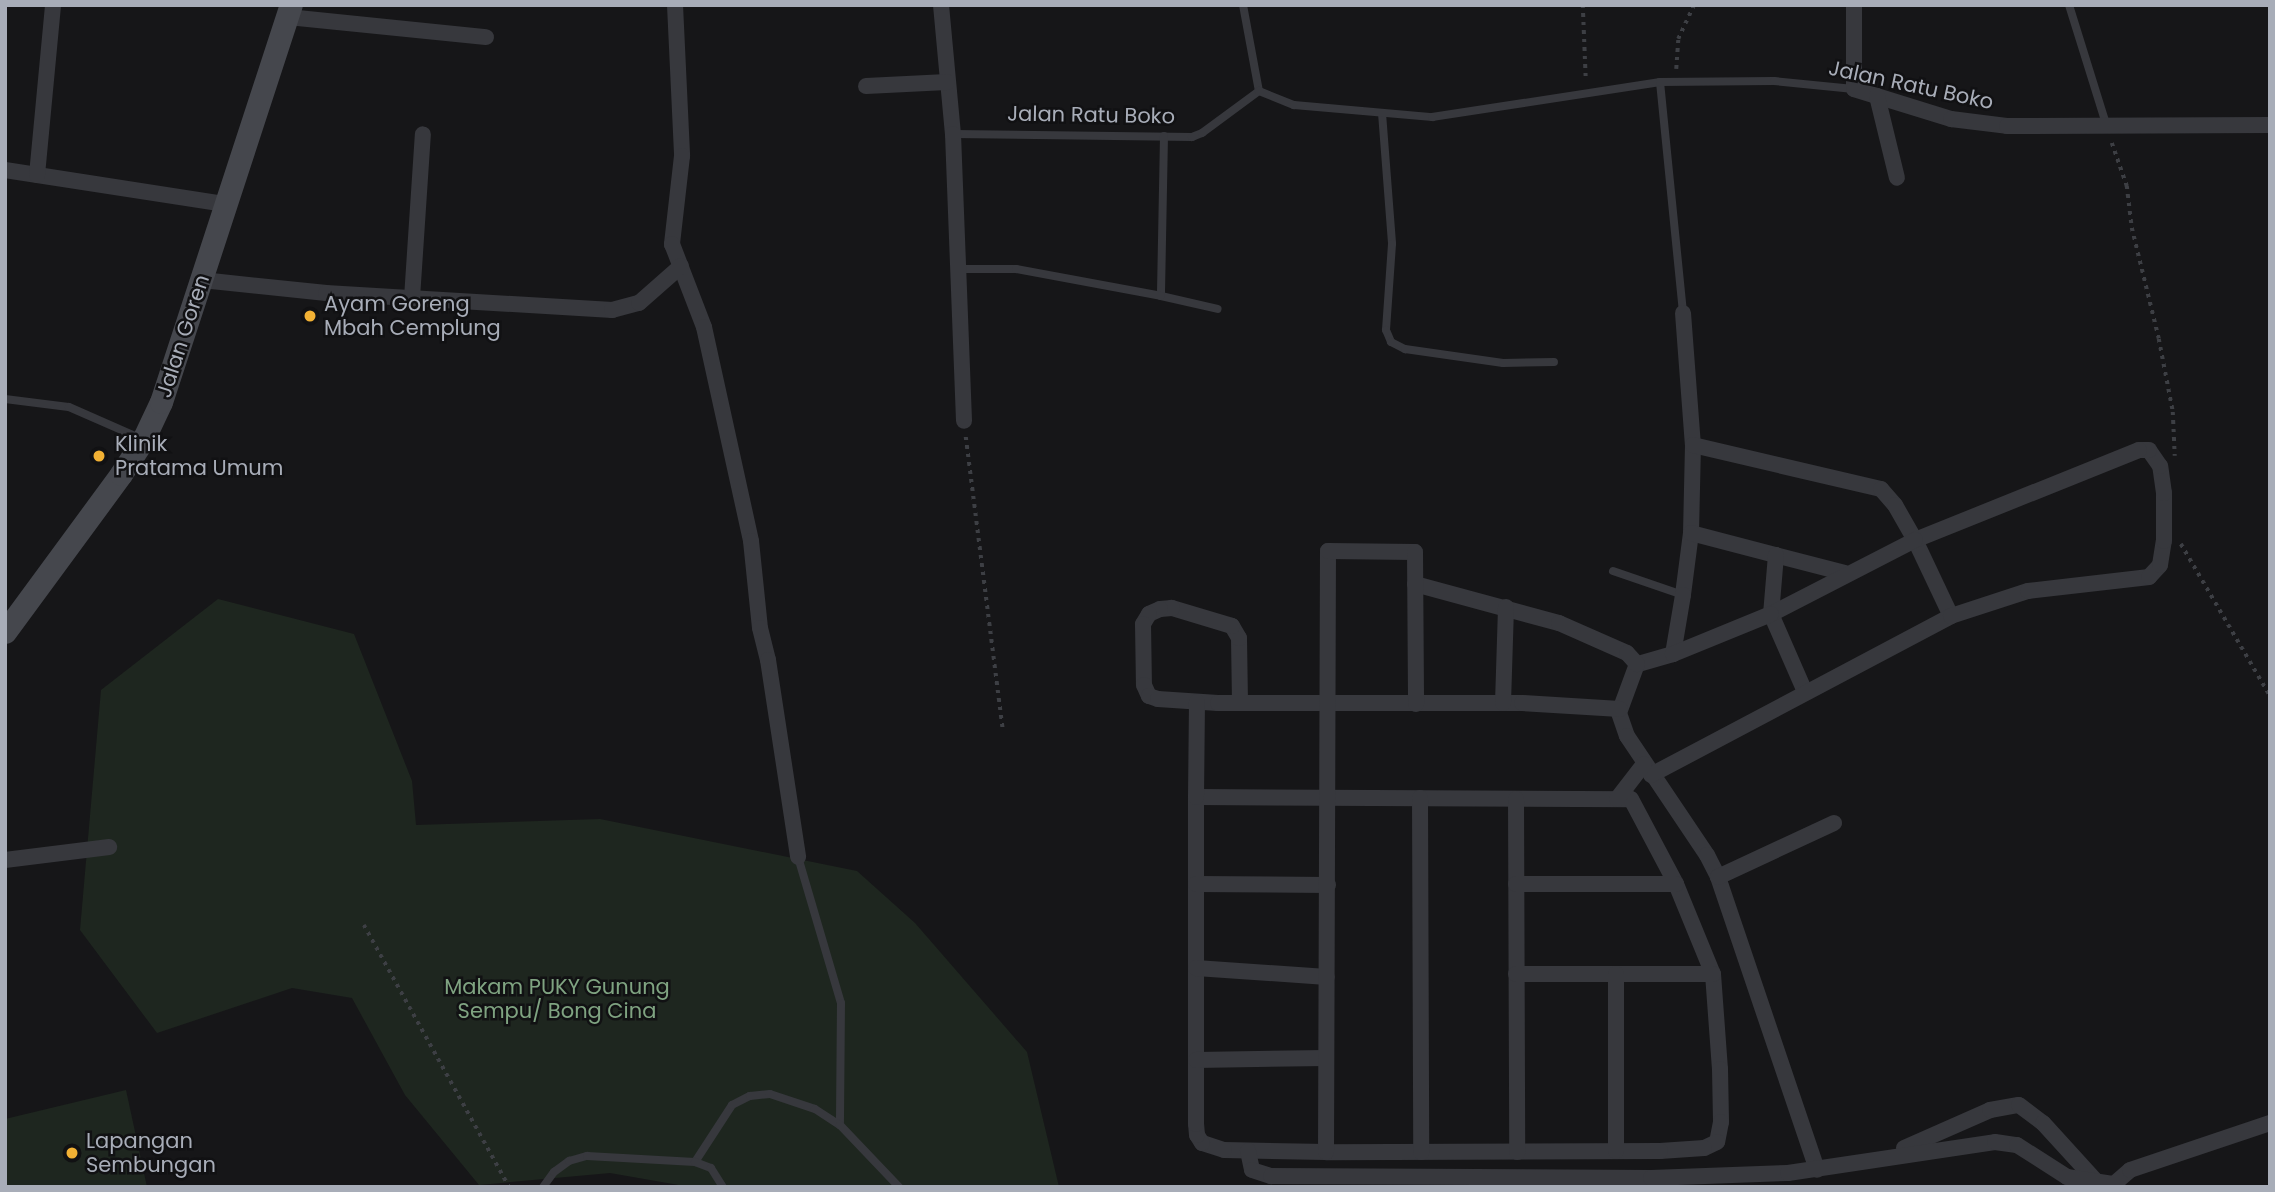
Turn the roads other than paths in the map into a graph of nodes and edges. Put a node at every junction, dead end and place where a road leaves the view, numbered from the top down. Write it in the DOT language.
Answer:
graph roads {
  1 [pos="52,5"];
  2 [pos="675,5"];
  3 [pos="941,5"];
  4 [pos="1243,5"];
  5 [pos="1854,5"];
  6 [pos="2069,5"];
  7 [pos="290,11"];
  8 [pos="486,37"];
  9 [pos="947,82"];
  10 [pos="1660,82"];
  11 [pos="866,86"];
  12 [pos="1854,89"];
  13 [pos="1259,92"];
  14 [pos="1877,96"];
  15 [pos="1382,113"];
  16 [pos="2106,124"];
  17 [pos="2270,125"];
  18 [pos="423,134"];
  19 [pos="953,134"];
  20 [pos="1164,136"];
  21 [pos="5,170"];
  22 [pos="37,176"];
  23 [pos="1896,178"];
  24 [pos="225,204"];
  25 [pos="681,266"];
  26 [pos="958,269"];
  27 [pos="202,279"];
  28 [pos="1161,296"];
  29 [pos="412,298"];
  30 [pos="1218,309"];
  31 [pos="1683,313"];
  32 [pos="1554,362"];
  33 [pos="5,399"];
  34 [pos="964,421"];
  35 [pos="143,440"];
  36 [pos="1693,445"];
  37 [pos="1691,533"];
  38 [pos="1915,540"];
  39 [pos="1776,555"];
  40 [pos="1613,571"];
  41 [pos="1845,573"];
  42 [pos="1415,584"];
  43 [pos="1683,595"];
  44 [pos="1506,607"];
  45 [pos="1771,614"];
  46 [pos="1951,616"];
  47 [pos="5,632"];
  48 [pos="1673,654"];
  49 [pos="1637,664"];
  50 [pos="1805,692"];
  51 [pos="1197,702"];
  52 [pos="1240,702"];
  53 [pos="1503,703"];
  54 [pos="1326,704"];
  55 [pos="1416,704"];
  56 [pos="1620,709"];
  57 [pos="1648,770"];
  58 [pos="1196,797"];
  59 [pos="1328,797"];
  60 [pos="1420,798"];
  61 [pos="1516,799"];
  62 [pos="1617,799"];
  63 [pos="1834,824"];
  64 [pos="109,847"];
  65 [pos="798,857"];
  66 [pos="5,860"];
  67 [pos="1718,877"];
  68 [pos="1196,884"];
  69 [pos="1516,884"];
  70 [pos="1676,884"];
  71 [pos="1328,885"];
  72 [pos="1196,968"];
  73 [pos="1517,974"];
  74 [pos="1616,974"];
  75 [pos="1713,974"];
  76 [pos="1327,977"];
  77 [pos="1326,1058"];
  78 [pos="1196,1060"];
  79 [pos="2270,1123"];
  80 [pos="840,1125"];
  81 [pos="1248,1150"];
  82 [pos="1616,1151"];
  83 [pos="1326,1152"];
  84 [pos="1421,1152"];
  85 [pos="1517,1152"];
  86 [pos="1882,1157"];
  87 [pos="695,1162"];
  88 [pos="1817,1170"];
  89 [pos="2096,1181"];
  90 [pos="2115,1185"];
  91 [pos="543,1187"];
  92 [pos="723,1187"];
  93 [pos="899,1187"];
  1 -- 22 [label="street"];
  2 -- 25 [label="street"];
  3 -- 9 [label="street"];
  4 -- 13 [label="lane"];
  5 -- 12 [label="street"];
  6 -- 16 [label="lane"];
  7 -- 8 [label="street"];
  7 -- 24 [label="street, Jalan Goren"];
  9 -- 11 [label="street"];
  9 -- 19 [label="street"];
  10 -- 12 [label="lane, Jalan Ratu Boko"];
  10 -- 15 [label="lane, Jalan Ratu Boko"];
  10 -- 31 [label="lane"];
  12 -- 14 [label="street, Jalan Ratu Boko"];
  13 -- 15 [label="lane, Jalan Ratu Boko"];
  13 -- 20 [label="lane, Jalan Ratu Boko"];
  14 -- 16 [label="street, Jalan Ratu Boko"];
  14 -- 23 [label="street"];
  15 -- 32 [label="lane"];
  16 -- 17 [label="street, Jalan Ratu Boko"];
  18 -- 29 [label="street"];
  19 -- 20 [label="lane, Jalan Ratu Boko"];
  19 -- 26 [label="street"];
  20 -- 28 [label="lane"];
  21 -- 22 [label="street"];
  22 -- 24 [label="street"];
  24 -- 27 [label="street, Jalan Goren"];
  25 -- 29 [label="street"];
  25 -- 65 [label="street"];
  26 -- 28 [label="lane"];
  26 -- 34 [label="street"];
  27 -- 29 [label="street"];
  27 -- 35 [label="street, Jalan Goren"];
  28 -- 30 [label="lane"];
  31 -- 36 [label="street"];
  33 -- 35 [label="lane"];
  35 -- 47 [label="street, Jalan Goren"];
  36 -- 37 [label="street"];
  36 -- 38 [label="street"];
  37 -- 39 [label="street"];
  37 -- 43 [label="street"];
  38 -- 41 [label="street"];
  38 -- 46 [label="street"];
  38 -- 46 [label="street"];
  39 -- 41 [label="street"];
  39 -- 45 [label="street"];
  40 -- 43 [label="lane"];
  41 -- 45 [label="street"];
  42 -- 44 [label="street"];
  42 -- 54 [label="street"];
  42 -- 55 [label="street"];
  43 -- 48 [label="street"];
  44 -- 49 [label="street"];
  44 -- 53 [label="street"];
  45 -- 48 [label="street"];
  45 -- 50 [label="street"];
  46 -- 50 [label="street"];
  48 -- 49 [label="street"];
  49 -- 56 [label="street"];
  50 -- 57 [label="street"];
  51 -- 52 [label="street"];
  51 -- 52 [label="street"];
  51 -- 58 [label="street"];
  52 -- 54 [label="street"];
  53 -- 55 [label="street"];
  53 -- 56 [label="street"];
  54 -- 55 [label="street"];
  54 -- 59 [label="street"];
  56 -- 57 [label="street"];
  57 -- 62 [label="street"];
  57 -- 67 [label="street"];
  58 -- 59 [label="street"];
  58 -- 68 [label="street"];
  59 -- 60 [label="street"];
  59 -- 71 [label="street"];
  60 -- 61 [label="street"];
  60 -- 84 [label="street"];
  61 -- 62 [label="street"];
  61 -- 69 [label="street"];
  62 -- 70 [label="street"];
  63 -- 67 [label="street"];
  64 -- 66 [label="street"];
  65 -- 80 [label="lane"];
  67 -- 88 [label="street"];
  68 -- 71 [label="street"];
  68 -- 72 [label="street"];
  69 -- 70 [label="street"];
  69 -- 73 [label="street"];
  70 -- 75 [label="street"];
  71 -- 76 [label="street"];
  72 -- 76 [label="street"];
  72 -- 78 [label="street"];
  73 -- 74 [label="street"];
  73 -- 85 [label="street"];
  74 -- 75 [label="street"];
  74 -- 82 [label="street"];
  75 -- 82 [label="street"];
  76 -- 77 [label="street"];
  77 -- 78 [label="street"];
  77 -- 83 [label="street"];
  78 -- 81 [label="street"];
  79 -- 90 [label="street"];
  80 -- 87 [label="lane"];
  80 -- 93 [label="lane"];
  81 -- 83 [label="street"];
  81 -- 88 [label="street"];
  82 -- 85 [label="street"];
  83 -- 84 [label="street"];
  84 -- 85 [label="street"];
  86 -- 88 [label="street"];
  86 -- 89 [label="street"];
  86 -- 89 [label="street"];
  87 -- 91 [label="lane"];
  87 -- 92 [label="lane"];
  89 -- 90 [label="street"];
}
